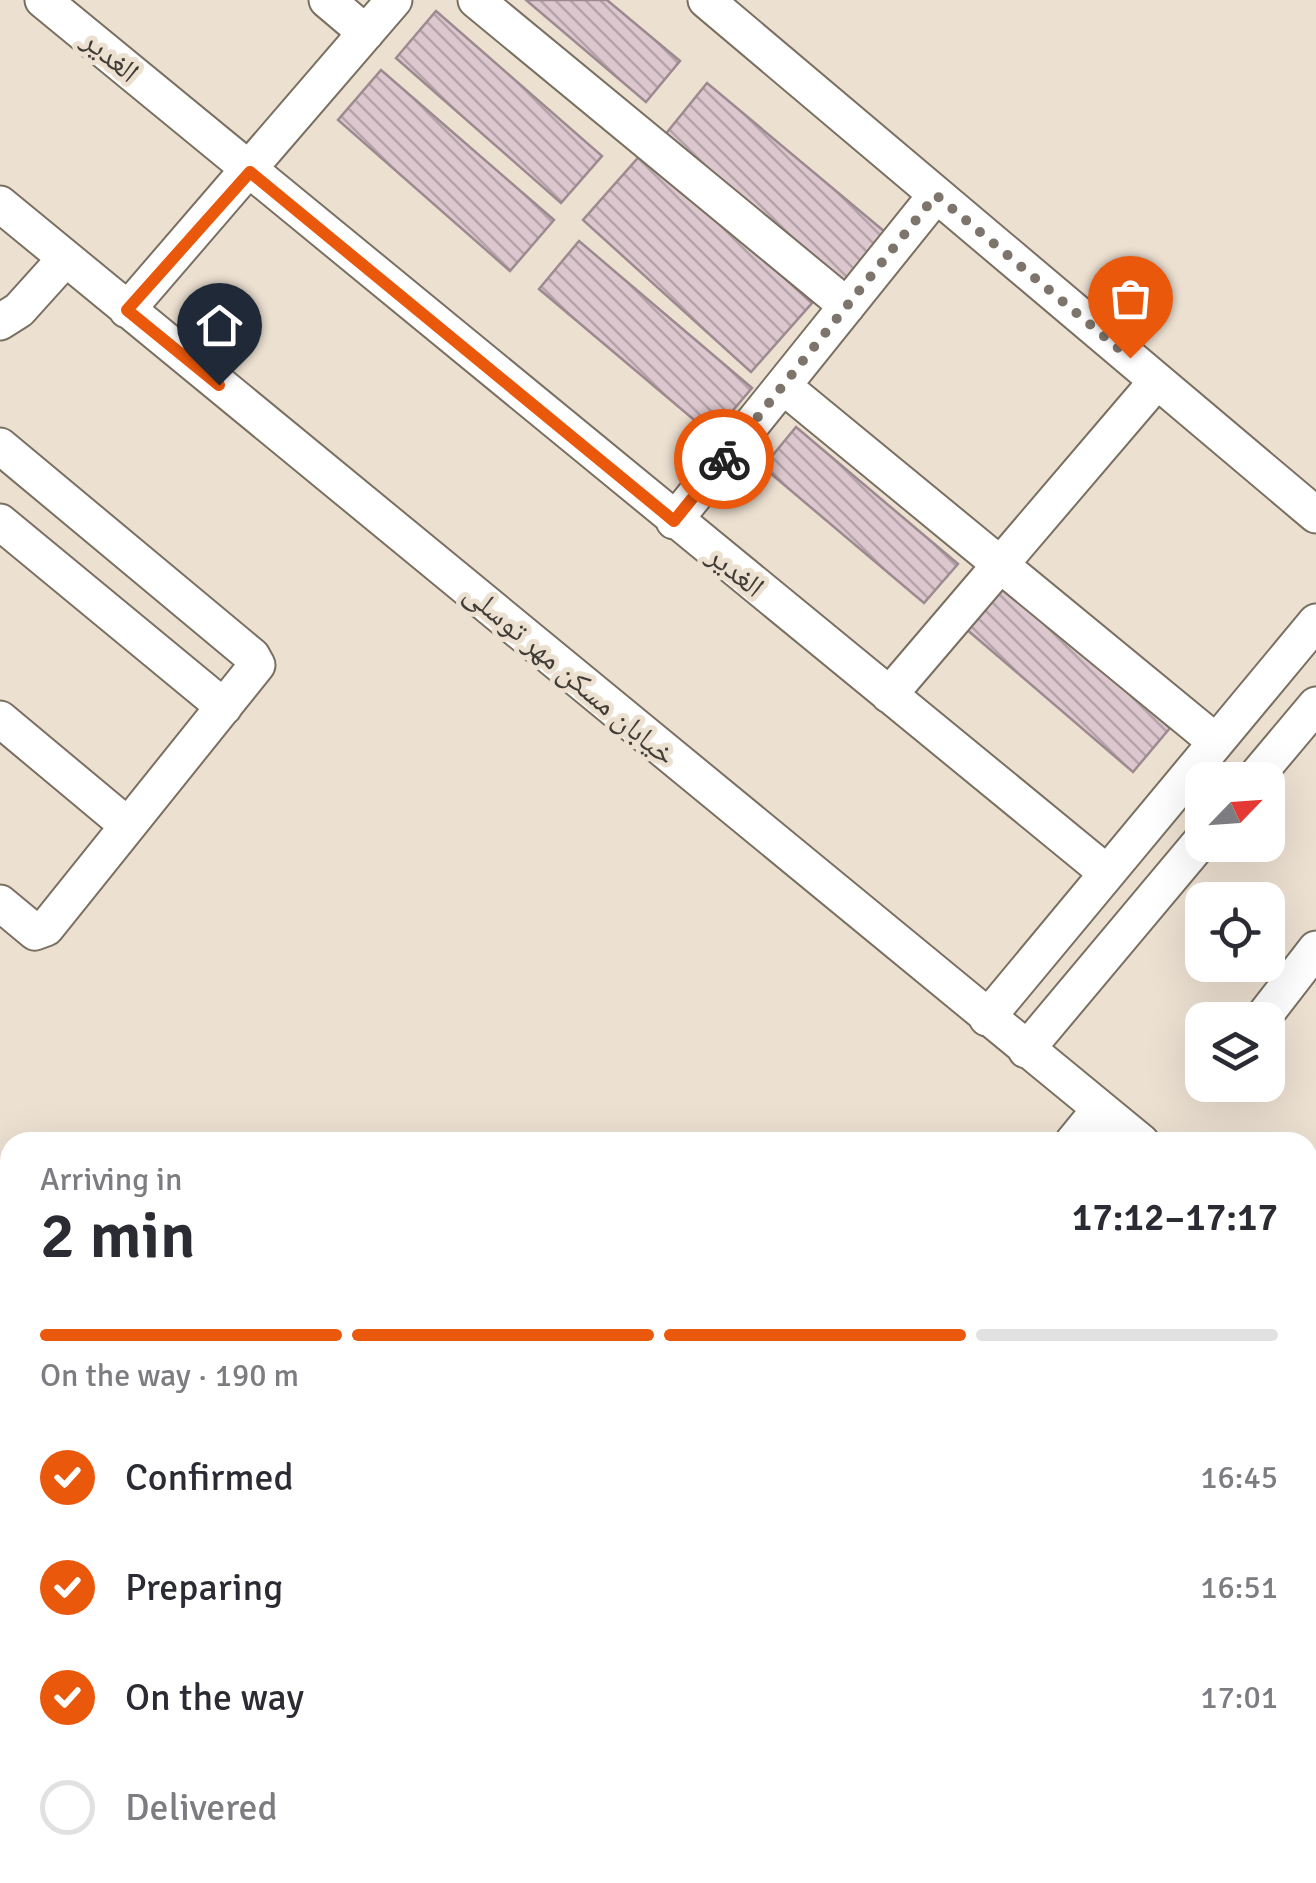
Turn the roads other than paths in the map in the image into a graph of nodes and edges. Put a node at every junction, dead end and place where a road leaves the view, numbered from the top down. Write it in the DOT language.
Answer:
graph roads {
  1 [pos="43,0"];
  2 [pos="327,0"];
  3 [pos="394,0"];
  4 [pos="476,0"];
  5 [pos="706,0"];
  6 [pos="366,33"];
  7 [pos="250,172"];
  8 [pos="936,195"];
  9 [pos="0,204"];
  10 [pos="65,259"];
  11 [pos="847,306"];
  12 [pos="127,310"];
  13 [pos="0,322"];
  14 [pos="1157,381"];
  15 [pos="783,386"];
  16 [pos="0,446"];
  17 [pos="1316,515"];
  18 [pos="674,521"];
  19 [pos="0,522"];
  20 [pos="1000,565"];
  21 [pos="1316,622"];
  22 [pos="889,695"];
  23 [pos="1316,705"];
  24 [pos="224,707"];
  25 [pos="0,719"];
  26 [pos="1216,742"];
  27 [pos="1268,762"];
  28 [pos="126,825"];
  29 [pos="1185,860"];
  30 [pos="1107,873"];
  31 [pos="0,903"];
  32 [pos="1316,949"];
  33 [pos="1275,1002"];
  34 [pos="987,1018"];
  35 [pos="1026,1050"];
  36 [pos="1100,1109"];
  37 [pos="1080,1132"];
  38 [pos="1129,1132"];
  1 -- 7 [label="street, الغدیر"];
  2 -- 6 [label="street"];
  3 -- 6 [label="street"];
  4 -- 11 [label="street"];
  5 -- 8 [label="street"];
  6 -- 7 [label="street"];
  7 -- 12 [label="street"];
  7 -- 18 [label="street, الغدیر"];
  8 -- 11 [label="street"];
  8 -- 14 [label="street"];
  9 -- 10 [label="street, خیابان مسکن مهر توسلی"];
  10 -- 12 [label="street, خیابان مسکن مهر توسلی"];
  10 -- 13 [label="street"];
  11 -- 15 [label="street"];
  12 -- 34 [label="street, خیابان مسکن مهر توسلی"];
  14 -- 17 [label="street"];
  14 -- 20 [label="street"];
  15 -- 18 [label="street"];
  15 -- 20 [label="street"];
  16 -- 24 [label="street"];
  18 -- 22 [label="street, الغدیر"];
  19 -- 24 [label="street"];
  20 -- 22 [label="street"];
  20 -- 26 [label="street"];
  21 -- 26 [label="street"];
  22 -- 30 [label="street, الغدیر"];
  23 -- 27 [label="street"];
  24 -- 28 [label="street"];
  25 -- 28 [label="street"];
  26 -- 30 [label="street"];
  28 -- 31 [label="street"];
  29 -- 35 [label="street"];
  30 -- 34 [label="street"];
  32 -- 33 [label="street"];
  34 -- 35 [label="street, خیابان مسکن مهر توسلی"];
  35 -- 36 [label="street, خیابان مسکن مهر توسلی"];
  36 -- 37 [label="street"];
  36 -- 38 [label="street, خیابان مسکن مهر توسلی"];
}
